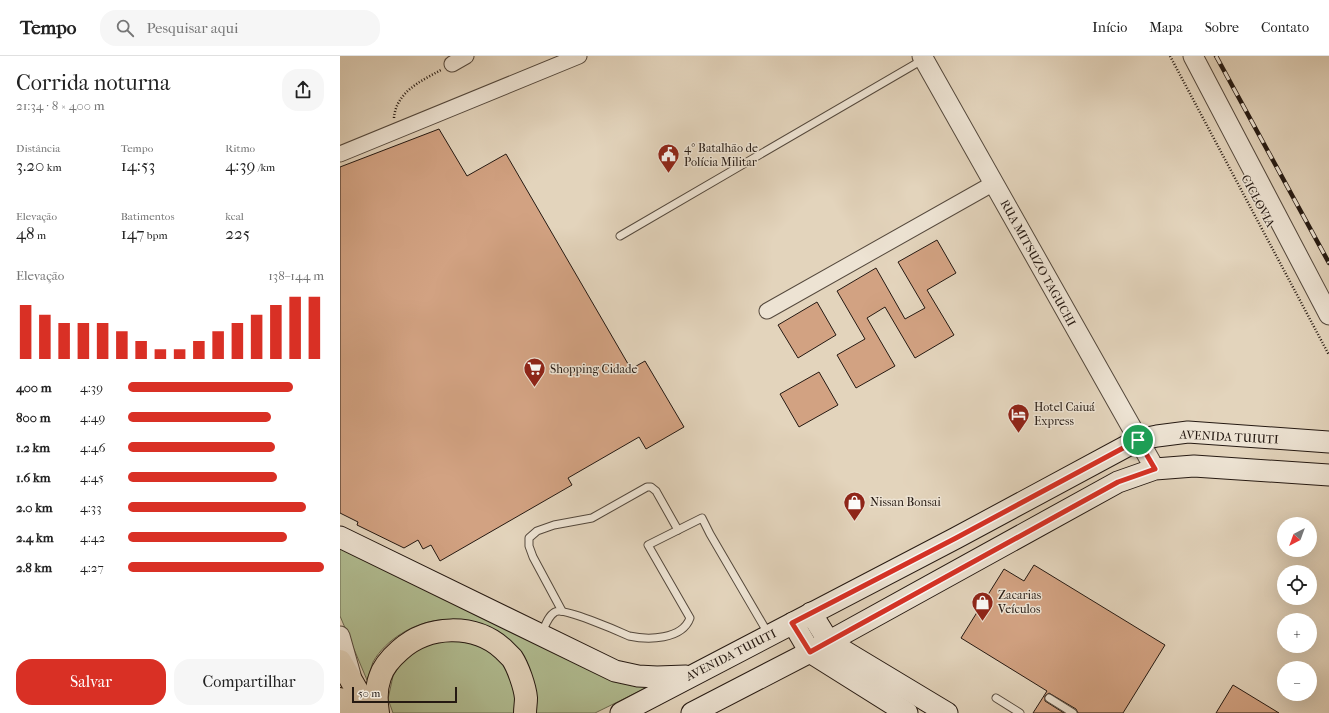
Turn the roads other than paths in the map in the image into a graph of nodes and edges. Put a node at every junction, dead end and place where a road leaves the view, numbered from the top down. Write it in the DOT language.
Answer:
graph roads {
  1 [pos="466,56"];
  2 [pos="1193,56"];
  3 [pos="575,57"];
  4 [pos="923,58"];
  5 [pos="452,64"];
  6 [pos="340,154"];
  7 [pos="994,183"];
  8 [pos="620,236"];
  9 [pos="767,311"];
  10 [pos="1329,315"];
  11 [pos="1284,439"];
  12 [pos="1138,440"];
  13 [pos="1329,442"];
  14 [pos="1155,469"];
  15 [pos="1288,472"];
  16 [pos="1329,475"];
  17 [pos="678,530"];
  18 [pos="340,537"];
  19 [pos="562,611"];
  20 [pos="811,613"];
  21 [pos="792,623"];
  22 [pos="541,635"];
  23 [pos="769,635"];
  24 [pos="340,636"];
  25 [pos="829,642"];
  26 [pos="810,652"];
  27 [pos="340,661"];
  28 [pos="863,674"];
  29 [pos="690,676"];
  30 [pos="347,692"];
  31 [pos="996,698"];
  32 [pos="1049,698"];
  33 [pos="348,713"];
  34 [pos="370,713"];
  35 [pos="378,713"];
  36 [pos="525,713"];
  37 [pos="621,713"];
  38 [pos="692,713"];
  39 [pos="907,713"];
  40 [pos="947,713"];
  41 [pos="1020,713"];
  42 [pos="1073,713"];
  1 -- 5 [label="street"];
  2 -- 10 [label="street"];
  3 -- 6 [label="street"];
  4 -- 7 [label="street, RUA MITSUZO TAGUCHI"];
  4 -- 8 [label="lane"];
  7 -- 9 [label="street"];
  7 -- 12 [label="street, RUA MITSUZO TAGUCHI"];
  11 -- 12 [label="main road, AVENIDA TUIUTI"];
  11 -- 13 [label="main road, AVENIDA TUIUTI"];
  11 -- 15 [label="main road"];
  12 -- 14 [label="street, RUA MITSUZO TAGUCHI"];
  12 -- 20 [label="main road, AVENIDA TUIUTI"];
  14 -- 15 [label="main road"];
  14 -- 25 [label="main road"];
  15 -- 16 [label="main road"];
  17 -- 19 [label="lane"];
  17 -- 19 [label="lane"];
  17 -- 23 [label="lane"];
  18 -- 22 [label="main road"];
  19 -- 22 [label="lane"];
  20 -- 21 [label="main road, AVENIDA TUIUTI"];
  20 -- 25 [label="main road"];
  21 -- 23 [label="main road, AVENIDA TUIUTI"];
  21 -- 26 [label="main road"];
  22 -- 29 [label="main road"];
  23 -- 29 [label="main road, AVENIDA TUIUTI"];
  24 -- 30 [label="street"];
  25 -- 26 [label="main road"];
  25 -- 28 [label="main road"];
  26 -- 28 [label="main road"];
  26 -- 38 [label="main road"];
  27 -- 30 [label="main road"];
  28 -- 39 [label="main road"];
  28 -- 40 [label="main road"];
  29 -- 37 [label="main road, AVENIDA TUIUTI"];
  30 -- 33 [label="main road"];
  30 -- 34 [label="main road"];
  31 -- 41 [label="lane"];
  32 -- 42 [label="lane"];
  35 -- 36 [label="main road"];
}
